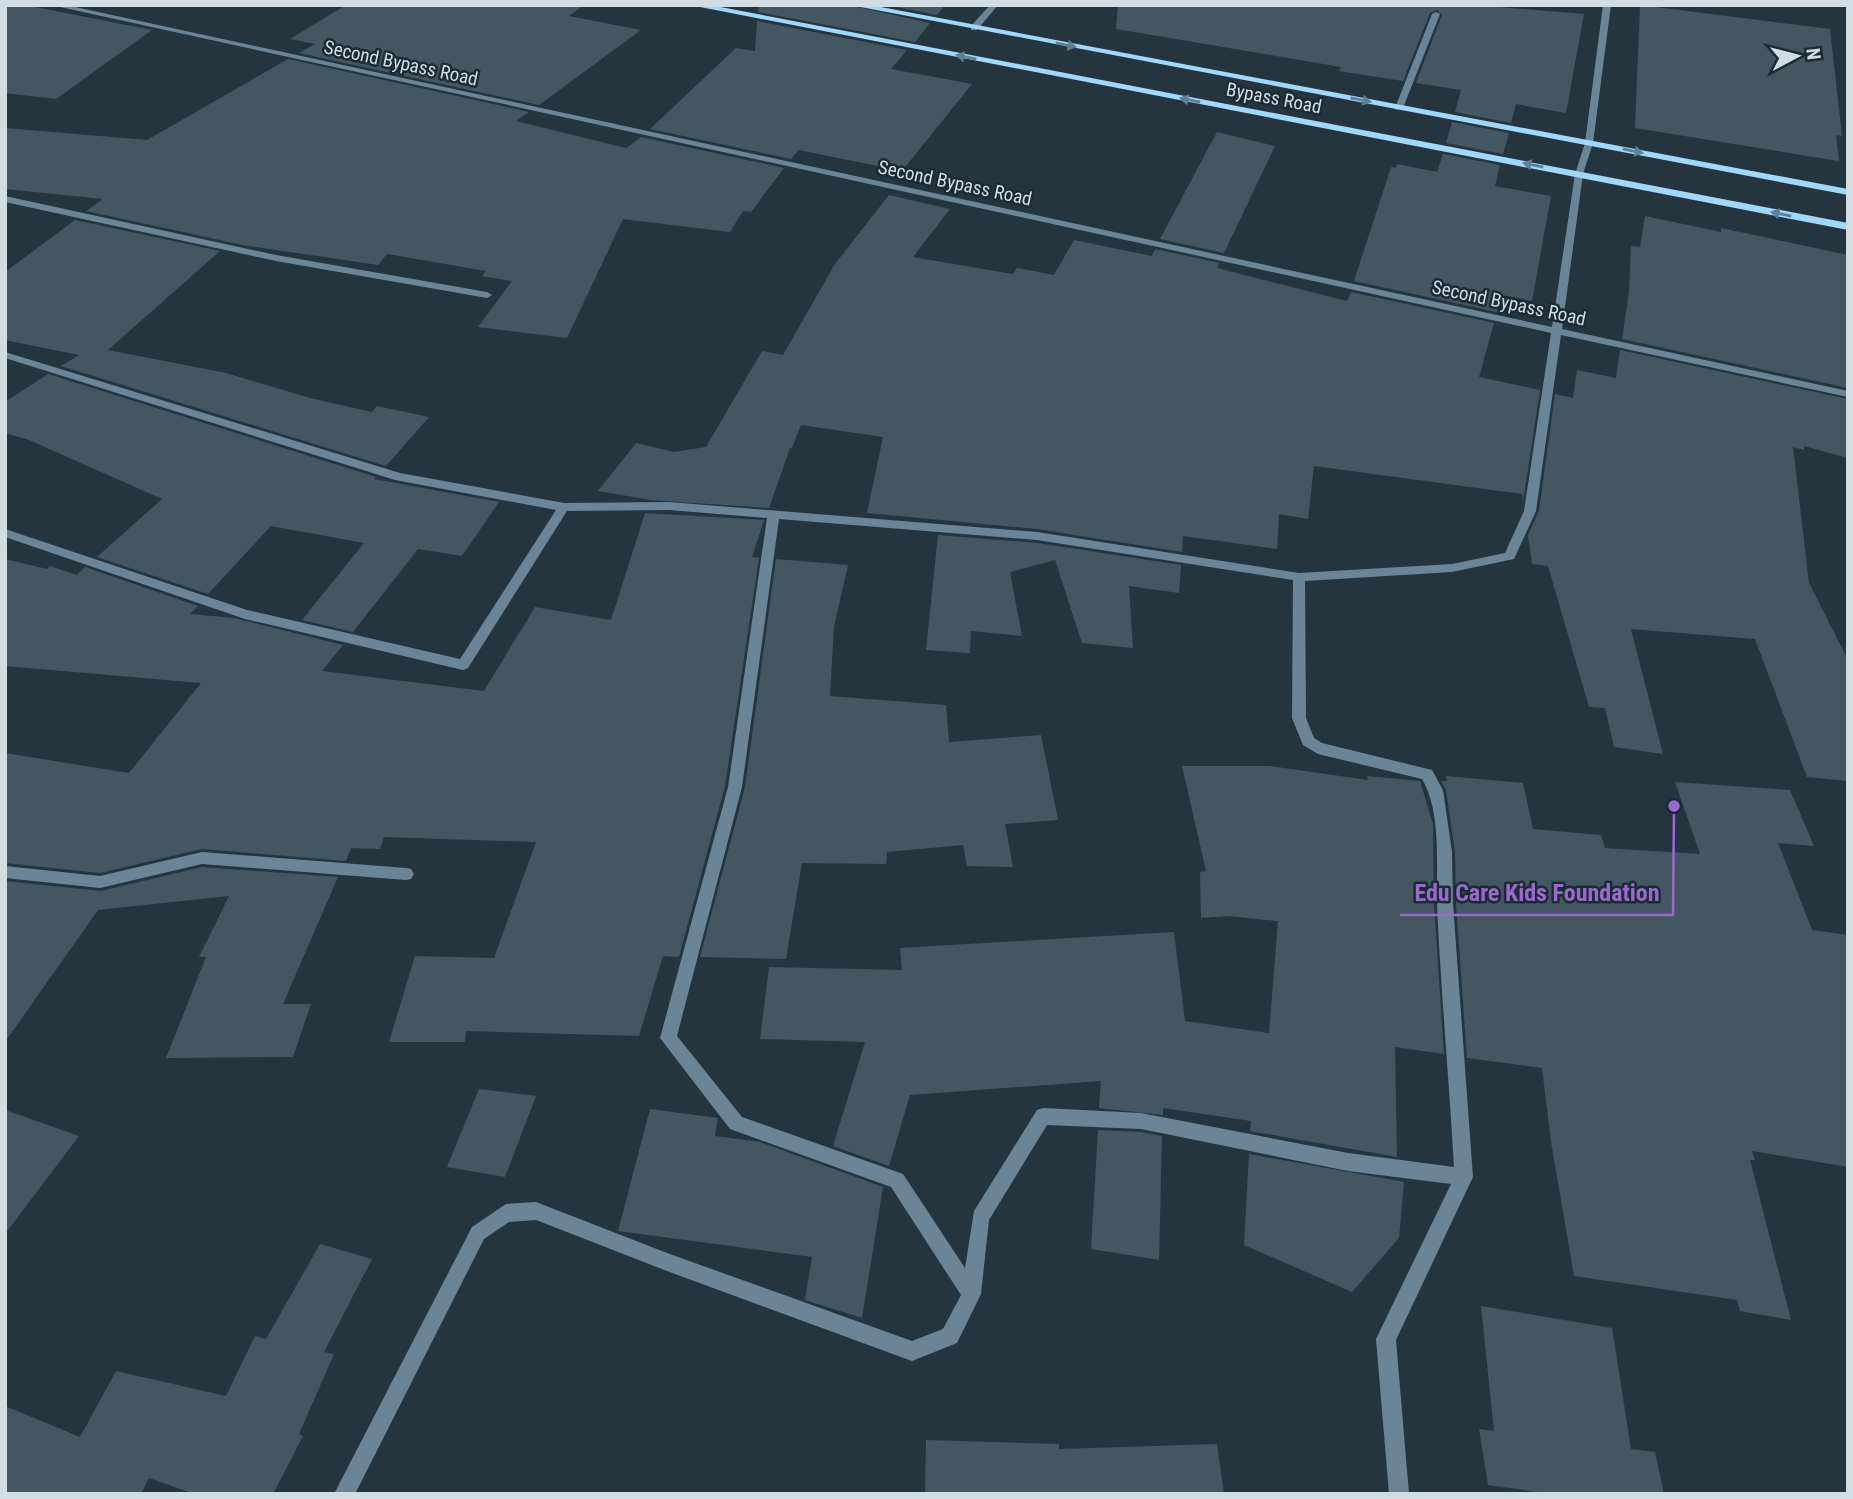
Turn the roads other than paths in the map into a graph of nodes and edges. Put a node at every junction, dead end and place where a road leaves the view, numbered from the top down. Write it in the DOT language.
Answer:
graph roads {
  1 [pos="55,5"];
  2 [pos="694,5"];
  3 [pos="854,5"];
  4 [pos="994,5"];
  5 [pos="1607,5"];
  6 [pos="1436,14"];
  7 [pos="974,28"];
  8 [pos="1399,108"];
  9 [pos="1589,143"];
  10 [pos="1579,174"];
  11 [pos="1848,192"];
  12 [pos="5,199"];
  13 [pos="1848,227"];
  14 [pos="487,295"];
  15 [pos="1555,331"];
  16 [pos="5,355"];
  17 [pos="1848,394"];
  18 [pos="564,507"];
  19 [pos="774,514"];
  20 [pos="5,533"];
  21 [pos="1299,577"];
  22 [pos="5,872"];
  23 [pos="406,874"];
  24 [pos="1464,1177"];
  25 [pos="972,1294"];
  26 [pos="344,1494"];
  27 [pos="1399,1494"];
  1 -- 15 [label="street, Second Bypass Road"];
  10 -- 2 [label="main road, Bypass Road, one-way"];
  3 -- 7 [label="main road, Bypass Road"];
  4 -- 7 [label="street"];
  5 -- 9 [label="street"];
  6 -- 8 [label="street"];
  7 -- 8 [label="main road, Bypass Road, one-way"];
  8 -- 9 [label="main road, Bypass Road"];
  9 -- 10 [label="street"];
  9 -- 11 [label="main road, Bypass Road, one-way"];
  13 -- 10 [label="main road, Bypass Road, one-way"];
  10 -- 15 [label="street"];
  12 -- 14 [label="street"];
  15 -- 17 [label="street, Second Bypass Road"];
  15 -- 21 [label="street"];
  16 -- 18 [label="street"];
  18 -- 19 [label="street"];
  18 -- 20 [label="street"];
  19 -- 21 [label="street"];
  19 -- 25 [label="street"];
  21 -- 24 [label="street"];
  22 -- 23 [label="street"];
  24 -- 25 [label="street"];
  24 -- 27 [label="street"];
  25 -- 26 [label="street"];
}
